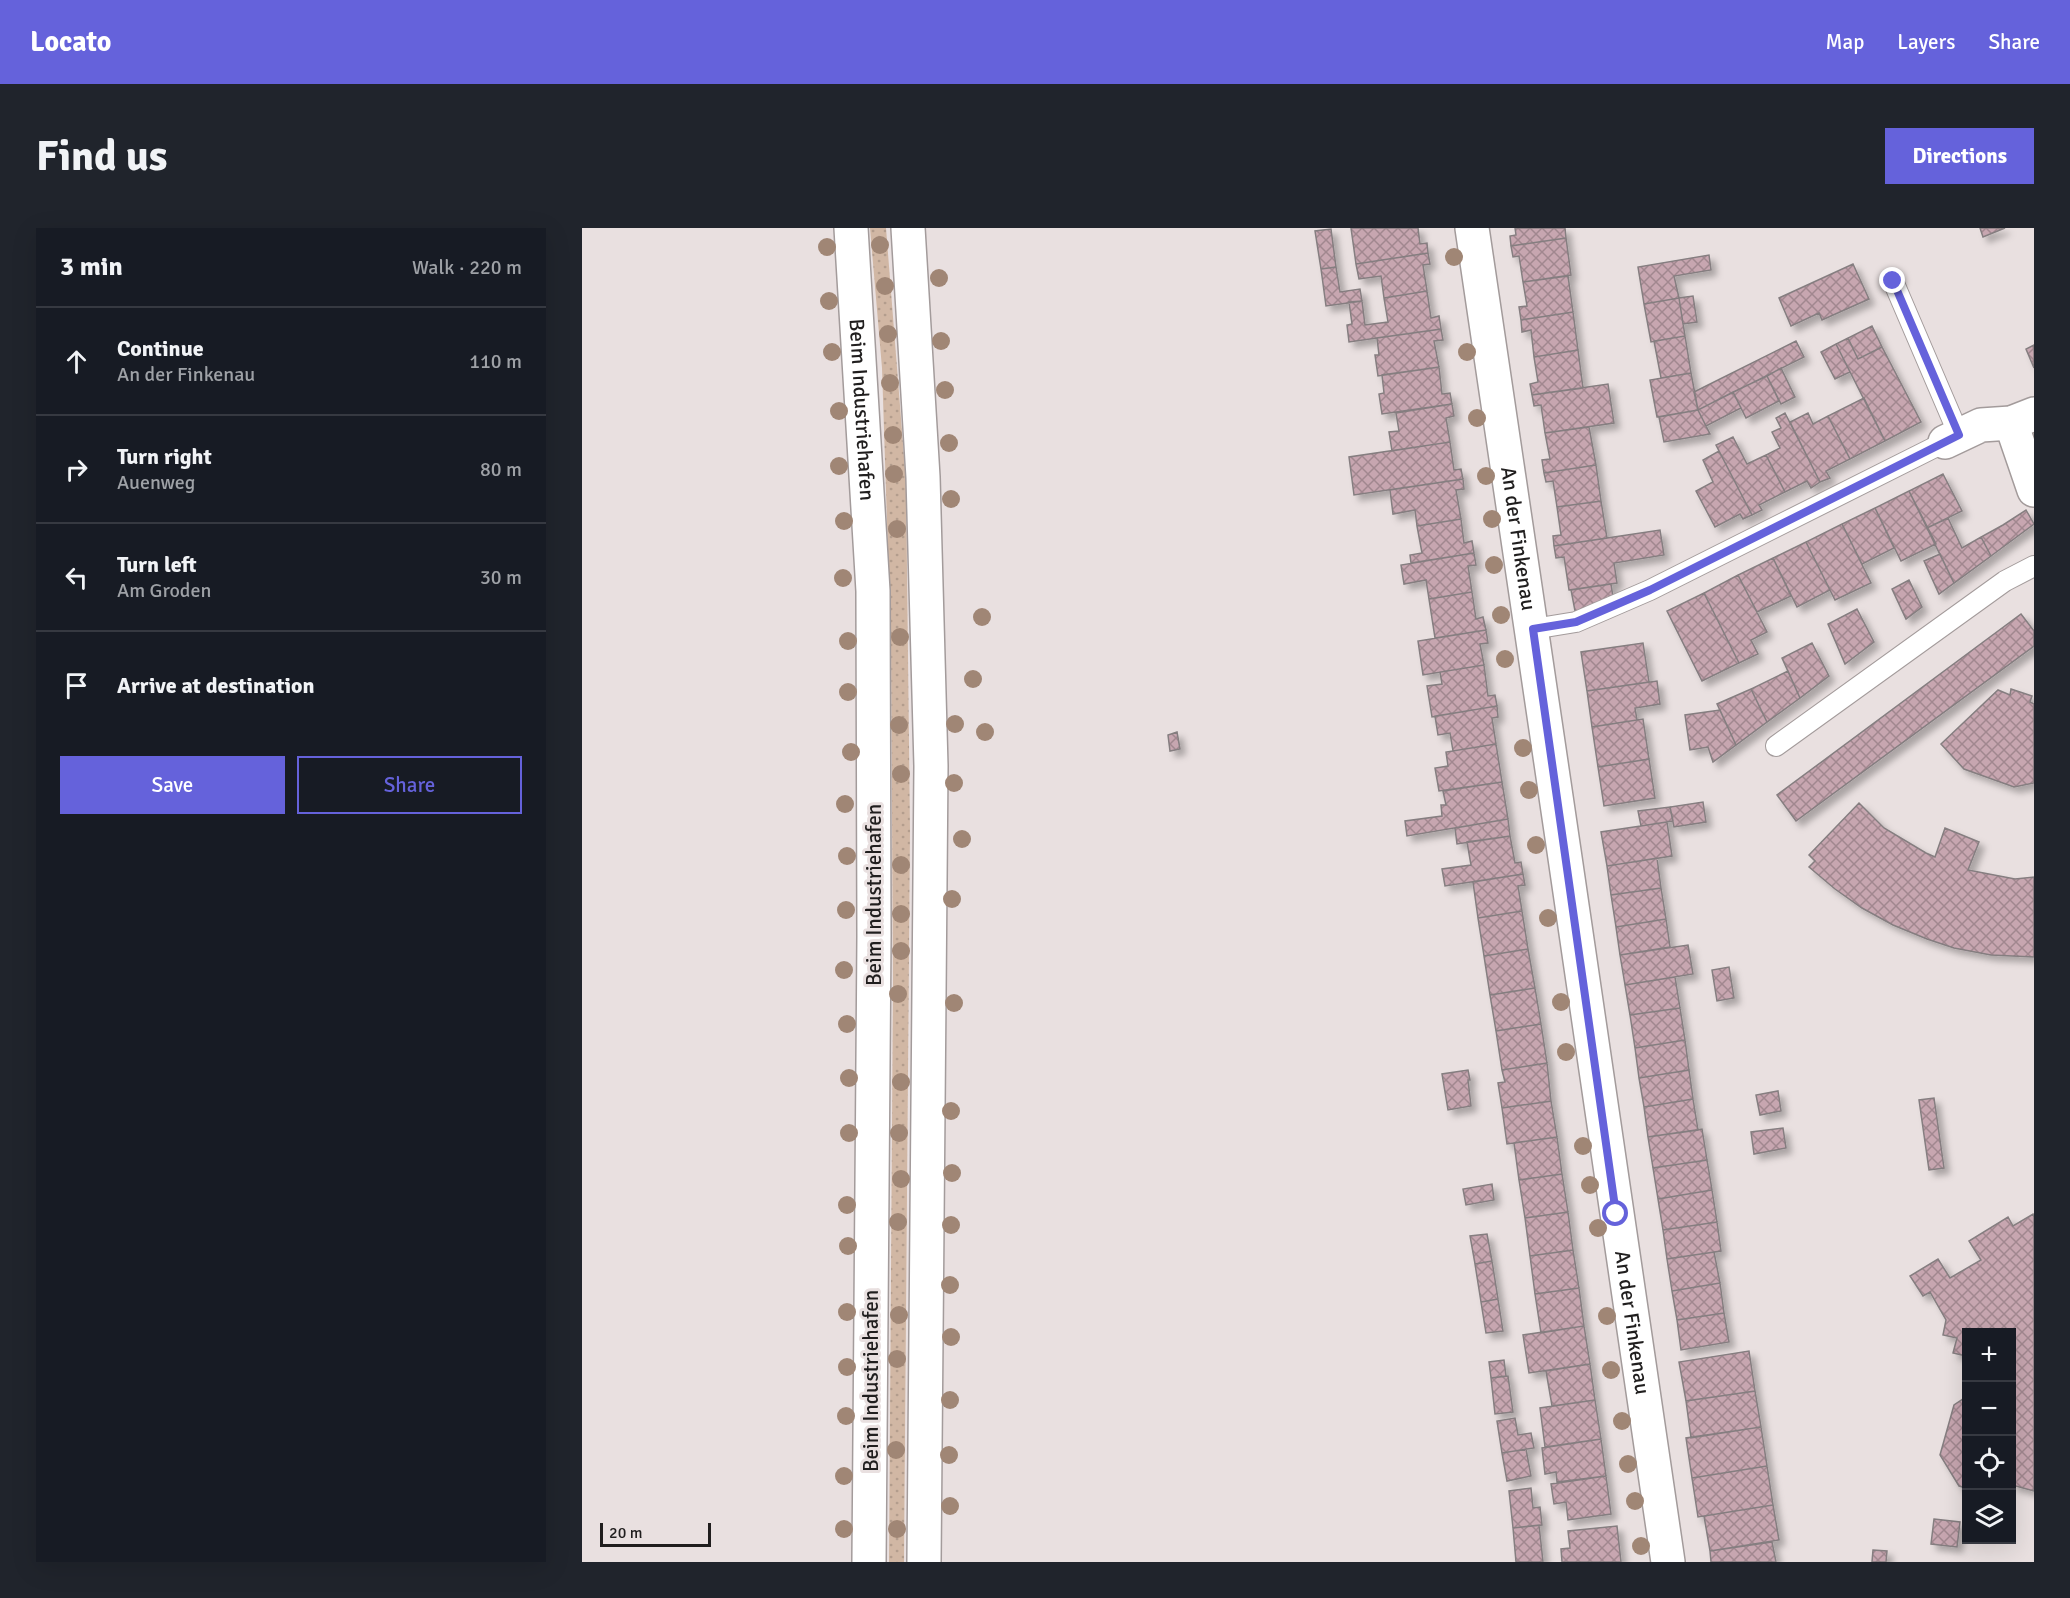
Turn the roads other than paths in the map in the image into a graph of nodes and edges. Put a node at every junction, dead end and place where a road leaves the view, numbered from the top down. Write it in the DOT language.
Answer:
graph roads {
  1 [pos="851,228"];
  2 [pos="908,228"];
  3 [pos="1472,228"];
  4 [pos="1893,281"];
  5 [pos="2022,419"];
  6 [pos="1952,439"];
  7 [pos="2034,490"];
  8 [pos="2034,566"];
  9 [pos="1533,629"];
  10 [pos="1776,746"];
  11 [pos="869,1562"];
  12 [pos="924,1562"];
  13 [pos="1668,1562"];
  1 -- 11 [label="main road, Beim Industriehafen"];
  2 -- 12 [label="main road"];
  3 -- 9 [label="main road, An der Finkenau"];
  4 -- 6 [label="lane"];
  5 -- 6 [label="main road"];
  5 -- 7 [label="main road"];
  6 -- 9 [label="lane"];
  8 -- 10 [label="lane"];
  9 -- 13 [label="main road, An der Finkenau"];
}
